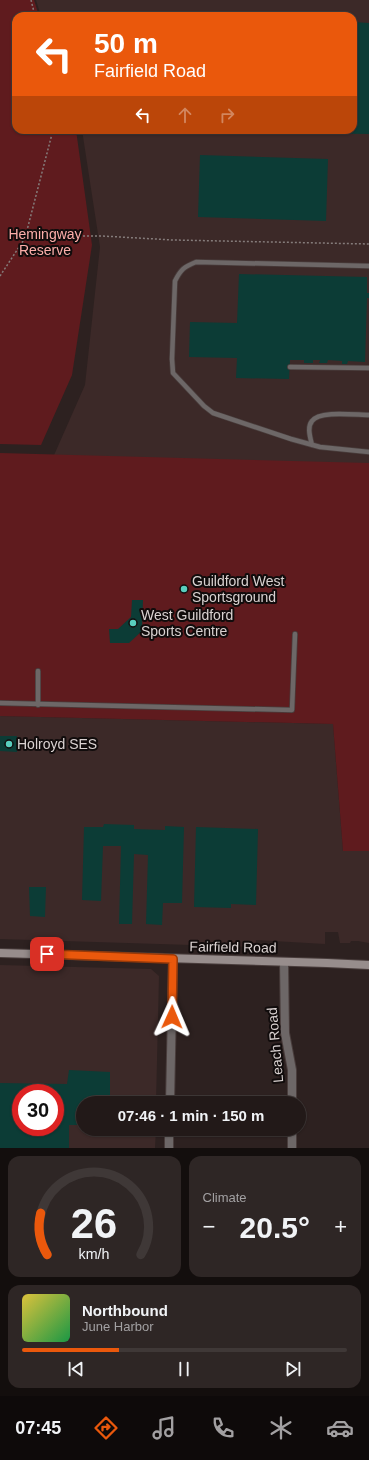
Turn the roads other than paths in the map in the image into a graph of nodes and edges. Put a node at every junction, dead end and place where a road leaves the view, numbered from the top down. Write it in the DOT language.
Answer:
graph roads {
  1 [pos="369,266"];
  2 [pos="290,367"];
  3 [pos="369,368"];
  4 [pos="369,415"];
  5 [pos="312,445"];
  6 [pos="369,452"];
  7 [pos="295,634"];
  8 [pos="38,671"];
  9 [pos="0,703"];
  10 [pos="38,705"];
  11 [pos="0,953"];
  12 [pos="173,959"];
  13 [pos="284,962"];
  14 [pos="369,966"];
  15 [pos="170,1096"];
  16 [pos="292,1096"];
  17 [pos="169,1136"];
  18 [pos="292,1136"];
  19 [pos="169,1148"];
  20 [pos="292,1148"];
  1 -- 5 [label="lane"];
  2 -- 3 [label="lane"];
  4 -- 5 [label="lane"];
  5 -- 6 [label="lane"];
  7 -- 10 [label="lane"];
  8 -- 10 [label="lane"];
  9 -- 10 [label="lane"];
  11 -- 12 [label="main road, Fairfield Road"];
  12 -- 13 [label="main road, Fairfield Road"];
  12 -- 15 [label="street"];
  13 -- 14 [label="main road, Fairfield Road"];
  13 -- 16 [label="street, Leach Road"];
  17 -- 19 [label="street"];
  18 -- 20 [label="street"];
}
